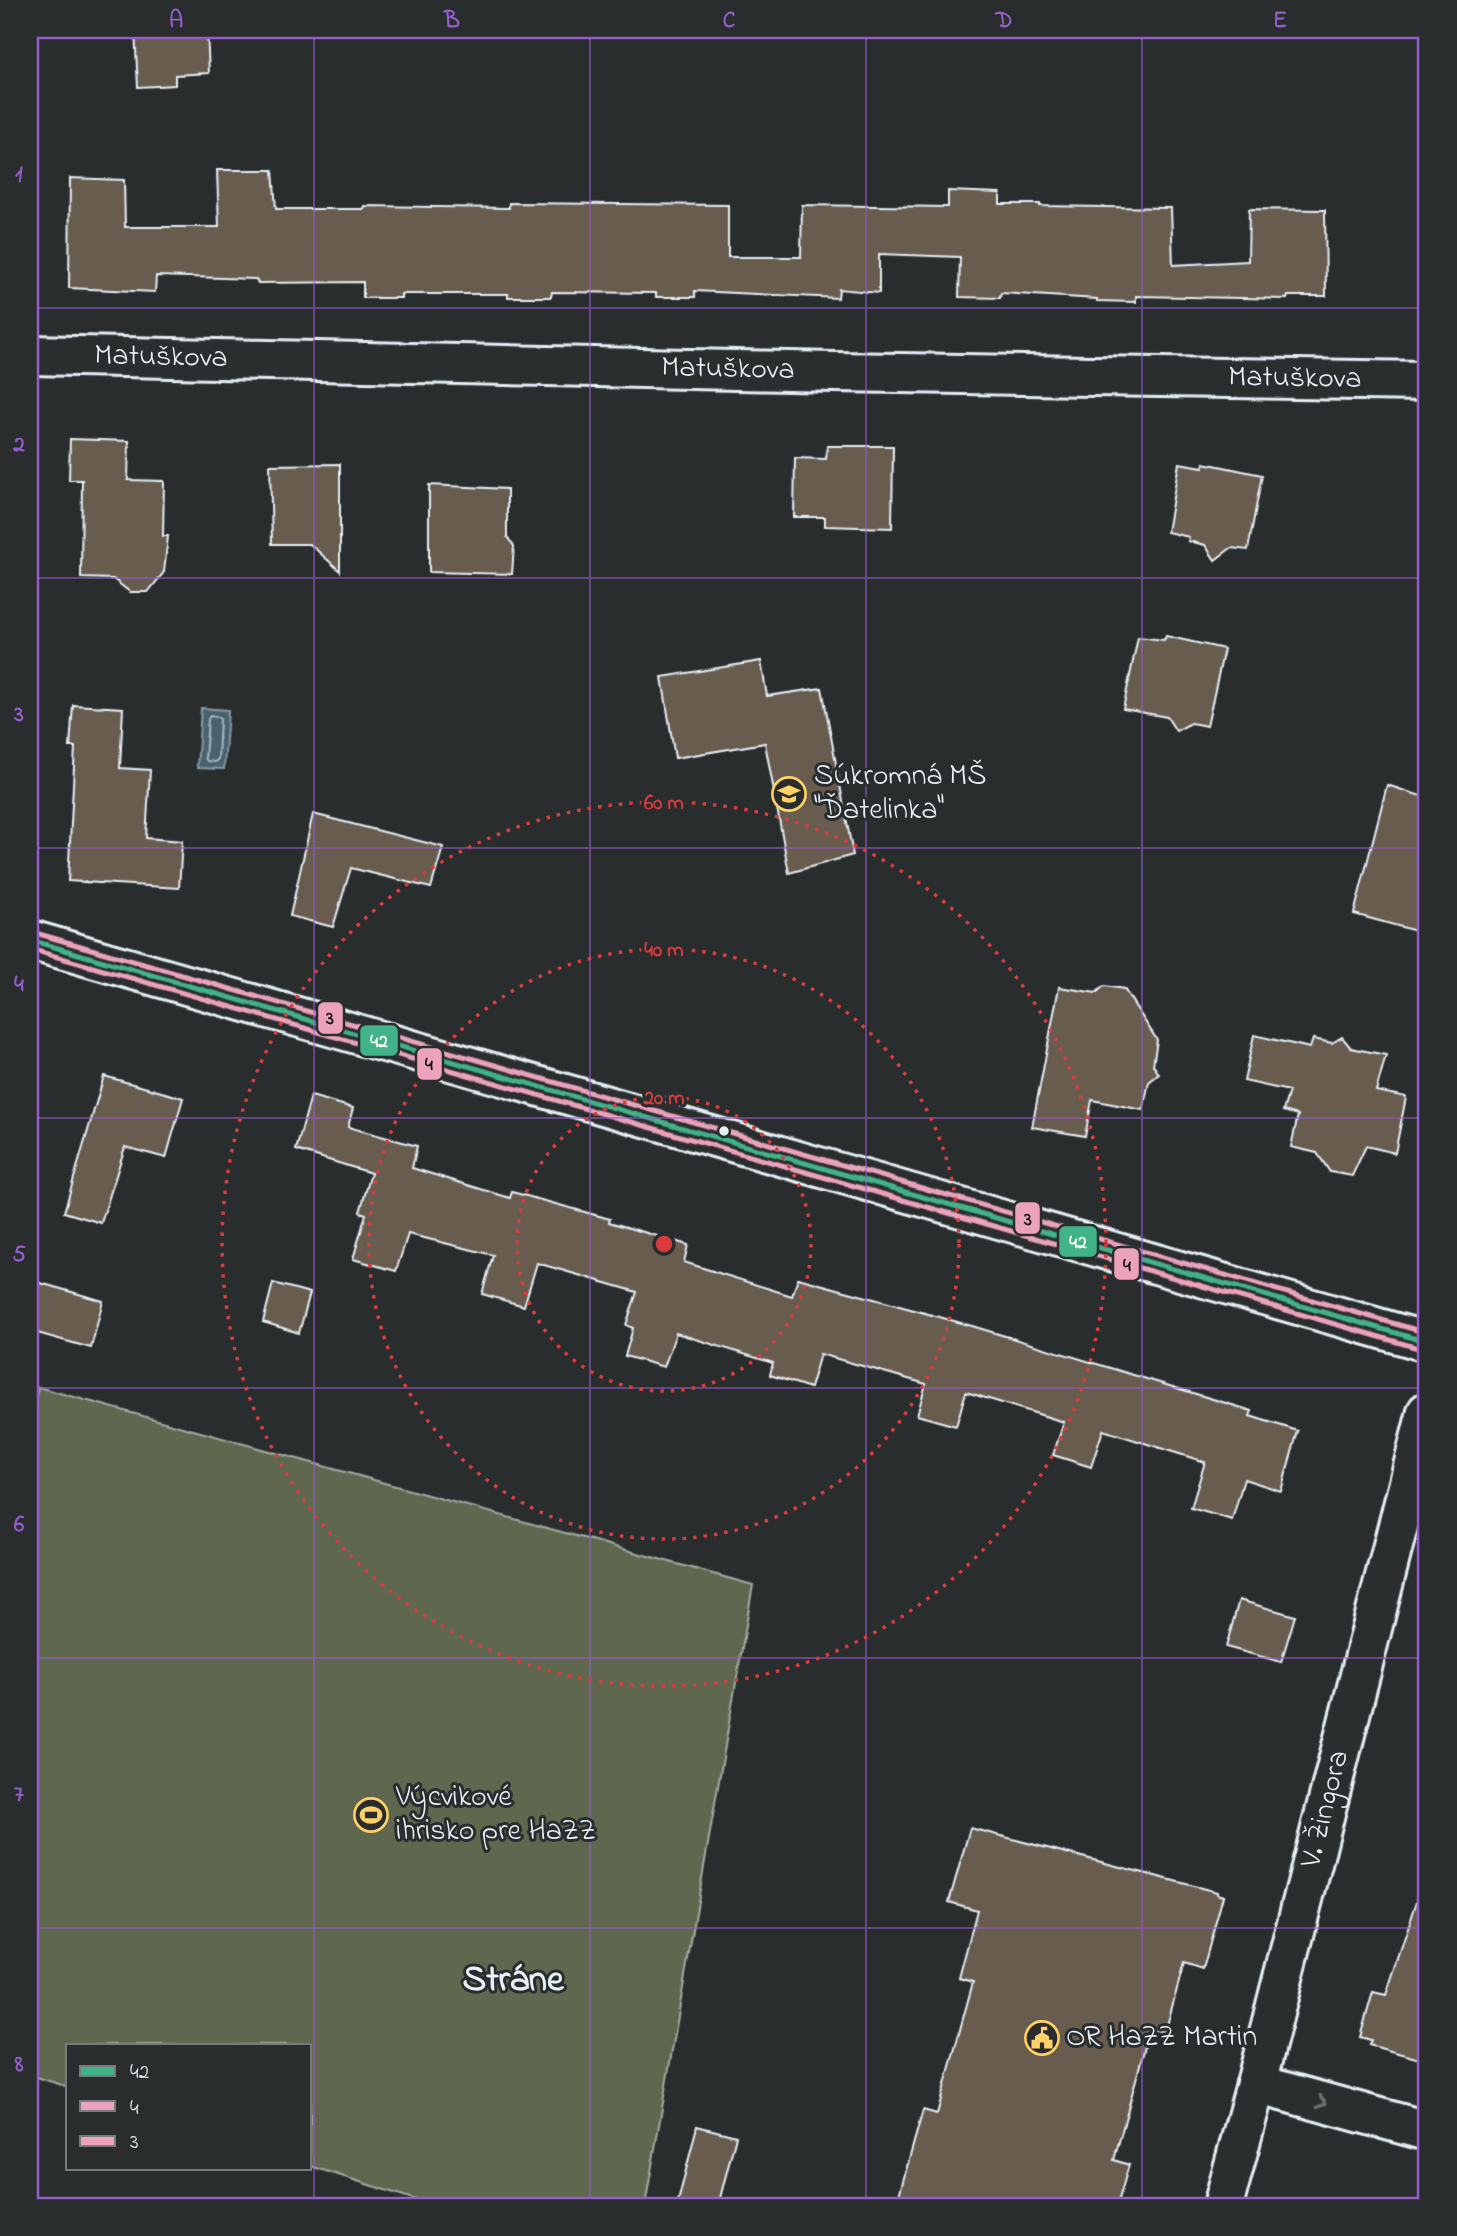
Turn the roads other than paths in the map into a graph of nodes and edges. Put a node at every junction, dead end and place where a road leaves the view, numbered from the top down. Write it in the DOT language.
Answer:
graph roads {
  1 [pos="30,355"];
  2 [pos="1427,381"];
  3 [pos="30,940"];
  4 [pos="1427,1342"];
  5 [pos="1427,1412"];
  6 [pos="1256,2084"];
  7 [pos="1427,2131"];
  8 [pos="1223,2206"];
  1 -- 2 [label="street, Matuškova"];
  3 -- 4 [label="street"];
  5 -- 6 [label="street, V. Žingora"];
  6 -- 7 [label="street, one-way"];
  6 -- 8 [label="street, V. Žingora"];
}
